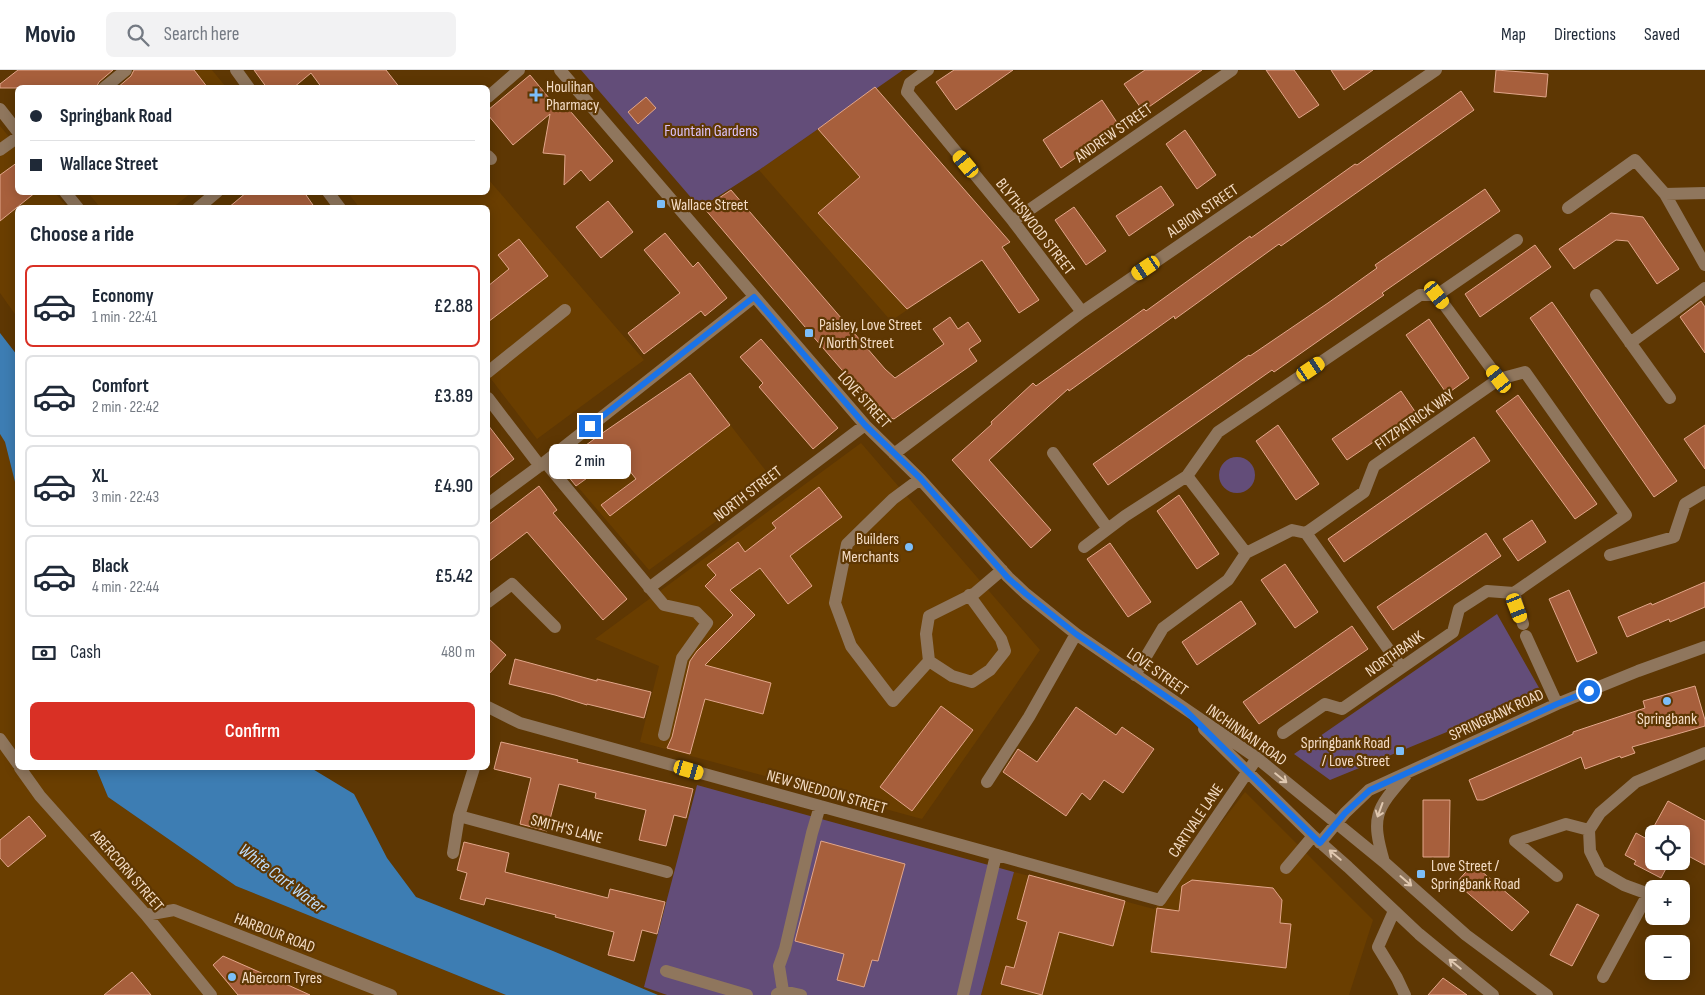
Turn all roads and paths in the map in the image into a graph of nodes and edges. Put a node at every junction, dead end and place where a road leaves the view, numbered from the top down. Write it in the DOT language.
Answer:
graph roads {
  1 [pos="126,70"];
  2 [pos="236,70"];
  3 [pos="519,70"];
  4 [pos="560,70"];
  5 [pos="928,70"];
  6 [pos="1232,70"];
  7 [pos="1436,70"];
  8 [pos="108,85"];
  9 [pos="246,85"];
  10 [pos="490,95"];
  11 [pos="0,109"];
  12 [pos="15,128"];
  13 [pos="15,139"];
  14 [pos="0,150"];
  15 [pos="1705,192"];
  16 [pos="1665,194"];
  17 [pos="67,195"];
  18 [pos="213,195"];
  19 [pos="76,205"];
  20 [pos="202,205"];
  21 [pos="1568,208"];
  22 [pos="1014,221"];
  23 [pos="1517,240"];
  24 [pos="1705,265"];
  25 [pos="1705,288"];
  26 [pos="1437,295"];
  27 [pos="1596,295"];
  28 [pos="754,297"];
  29 [pos="566,310"];
  30 [pos="1082,312"];
  31 [pos="1630,343"];
  32 [pos="490,370"];
  33 [pos="1499,379"];
  34 [pos="1670,398"];
  35 [pos="490,400"];
  36 [pos="865,425"];
  37 [pos="1053,453"];
  38 [pos="894,454"];
  39 [pos="543,464"];
  40 [pos="1187,476"];
  41 [pos="920,478"];
  42 [pos="1705,492"];
  43 [pos="490,503"];
  44 [pos="1108,529"];
  45 [pos="1306,533"];
  46 [pos="1084,547"];
  47 [pos="1246,553"];
  48 [pos="1610,555"];
  49 [pos="1002,570"];
  50 [pos="649,588"];
  51 [pos="1514,593"];
  52 [pos="969,595"];
  53 [pos="490,600"];
  54 [pos="555,627"];
  55 [pos="1076,634"];
  56 [pos="1705,647"];
  57 [pos="929,661"];
  58 [pos="1401,667"];
  59 [pos="1135,675"];
  60 [pos="1557,704"];
  61 [pos="1184,709"];
  62 [pos="490,713"];
  63 [pos="1283,733"];
  64 [pos="664,735"];
  65 [pos="0,738"];
  66 [pos="1705,753"];
  67 [pos="1257,758"];
  68 [pos="15,760"];
  69 [pos="21,770"];
  70 [pos="473,770"];
  71 [pos="1247,772"];
  72 [pos="1409,772"];
  73 [pos="987,782"];
  74 [pos="820,806"];
  75 [pos="459,816"];
  76 [pos="1336,823"];
  77 [pos="1589,830"];
  78 [pos="1317,840"];
  79 [pos="453,853"];
  80 [pos="996,855"];
  81 [pos="1384,862"];
  82 [pos="1286,868"];
  83 [pos="667,872"];
  84 [pos="1557,876"];
  85 [pos="1645,893"];
  86 [pos="1160,900"];
  87 [pos="1645,905"];
  88 [pos="1394,911"];
  89 [pos="146,915"];
  90 [pos="666,971"];
  91 [pos="1603,977"];
  92 [pos="779,993"];
  93 [pos="210,995"];
  94 [pos="391,995"];
  95 [pos="747,995"];
  96 [pos="801,995"];
  97 [pos="963,995"];
  98 [pos="1405,995"];
  99 [pos="1493,995"];
  100 [pos="1547,995"];
  1 -- 8 [label="street"];
  2 -- 9 [label="street"];
  3 -- 10 [label="street"];
  4 -- 28 [label="street, LOVE STREET"];
  5 -- 22 [label="street, BLYTHSWOOD STREET"];
  6 -- 22 [label="street, ANDREW STREET"];
  7 -- 30 [label="street, ALBION STREET"];
  11 -- 12 [label="street"];
  13 -- 14 [label="street"];
  15 -- 16 [label="street"];
  16 -- 21 [label="street"];
  16 -- 24 [label="street"];
  17 -- 19 [label="street"];
  18 -- 20 [label="street"];
  22 -- 30 [label="street, BLYTHSWOOD STREET"];
  23 -- 26 [label="street"];
  25 -- 31 [label="street"];
  26 -- 33 [label="street"];
  26 -- 40 [label="street"];
  27 -- 31 [label="street"];
  28 -- 36 [label="street, LOVE STREET"];
  28 -- 39 [label="street"];
  29 -- 32 [label="street"];
  30 -- 38 [label="street, ALBION STREET"];
  31 -- 34 [label="street"];
  33 -- 45 [label="street, FITZPATRICK WAY"];
  33 -- 51 [label="street, FITZPATRICK WAY"];
  35 -- 39 [label="street"];
  36 -- 38 [label="street, LOVE STREET"];
  36 -- 50 [label="street, NORTH STREET"];
  37 -- 44 [label="street"];
  38 -- 41 [label="street, LOVE STREET"];
  39 -- 43 [label="street"];
  39 -- 50 [label="street"];
  40 -- 44 [label="street"];
  40 -- 47 [label="street"];
  41 -- 49 [label="street, LOVE STREET"];
  41 -- 57 [label="street"];
  42 -- 48 [label="street"];
  44 -- 46 [label="street"];
  45 -- 47 [label="street"];
  45 -- 58 [label="street"];
  47 -- 59 [label="street"];
  49 -- 52 [label="street"];
  49 -- 55 [label="street, LOVE STREET"];
  50 -- 64 [label="street"];
  51 -- 58 [label="street, NORTHBANK"];
  51 -- 60 [label="street"];
  52 -- 57 [label="street"];
  52 -- 57 [label="street"];
  53 -- 54 [label="street"];
  55 -- 59 [label="street, LOVE STREET"];
  55 -- 73 [label="street"];
  56 -- 60 [label="street, SPRINGBANK ROAD"];
  58 -- 63 [label="street, NORTHBANK"];
  59 -- 61 [label="street, LOVE STREET"];
  60 -- 72 [label="street, SPRINGBANK ROAD"];
  61 -- 67 [label="street, INCHINNAN ROAD"];
  61 -- 71 [label="street, INCHINNAN ROAD"];
  62 -- 74 [label="street, NEW SNEDDON STREET"];
  65 -- 68 [label="street"];
  66 -- 77 [label="street"];
  67 -- 71 [label="street, CARTVALE LANE"];
  67 -- 76 [label="street, INCHINNAN ROAD, one-way"];
  69 -- 89 [label="street, ABERCORN STREET"];
  70 -- 75 [label="street"];
  71 -- 78 [label="street, INCHINNAN ROAD"];
  71 -- 86 [label="street, CARTVALE LANE"];
  72 -- 76 [label="street, SPRINGBANK ROAD"];
  72 -- 81 [label="street, one-way"];
  74 -- 80 [label="street, NEW SNEDDON STREET"];
  74 -- 92 [label="street"];
  75 -- 79 [label="street"];
  75 -- 83 [label="street, SMITH'S LANE"];
  76 -- 78 [label="street, SPRINGBANK ROAD"];
  76 -- 81 [label="street, INCHINNAN ROAD"];
  77 -- 84 [label="street"];
  77 -- 85 [label="street"];
  78 -- 82 [label="street, SPRINGBANK ROAD"];
  88 -- 78 [label="street, INCHINNAN ROAD, one-way"];
  80 -- 86 [label="street, NEW SNEDDON STREET"];
  80 -- 97 [label="street"];
  81 -- 100 [label="street, INCHINNAN ROAD, one-way"];
  87 -- 91 [label="street"];
  88 -- 98 [label="street"];
  99 -- 88 [label="street, INCHINNAN ROAD, one-way"];
  89 -- 93 [label="street, ABERCORN STREET"];
  89 -- 94 [label="street, HARBOUR ROAD"];
  90 -- 95 [label="street"];
  92 -- 96 [label="street"];
}
